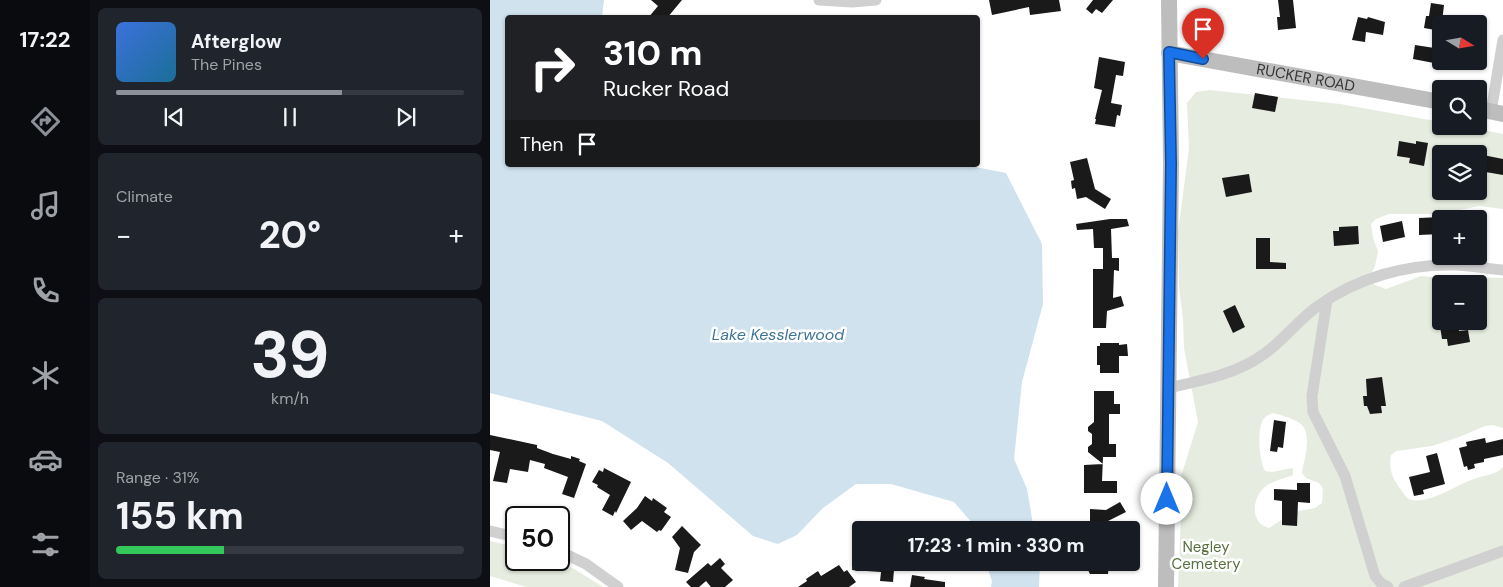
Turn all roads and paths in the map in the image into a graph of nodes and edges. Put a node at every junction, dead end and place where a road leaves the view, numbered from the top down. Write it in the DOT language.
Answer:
graph roads {
  1 [pos="819,0"];
  2 [pos="876,0"];
  3 [pos="1169,0"];
  4 [pos="1503,40"];
  5 [pos="1169,52"];
  6 [pos="1432,100"];
  7 [pos="1491,111"];
  8 [pos="1502,273"];
  9 [pos="1327,300"];
  10 [pos="1168,388"];
  11 [pos="490,531"];
  12 [pos="505,534"];
  13 [pos="1503,551"];
  14 [pos="570,556"];
  15 [pos="618,587"];
  16 [pos="1166,587"];
  17 [pos="1388,587"];
  18 [pos="1404,587"];
  1 -- 2 [label="street"];
  3 -- 5 [label="main road"];
  4 -- 7 [label="street"];
  5 -- 6 [label="main road, RUCKER ROAD"];
  5 -- 10 [label="main road"];
  8 -- 9 [label="street"];
  9 -- 10 [label="street"];
  9 -- 17 [label="street"];
  10 -- 16 [label="main road"];
  11 -- 12 [label="street"];
  13 -- 18 [label="street"];
  14 -- 15 [label="street"];
}
